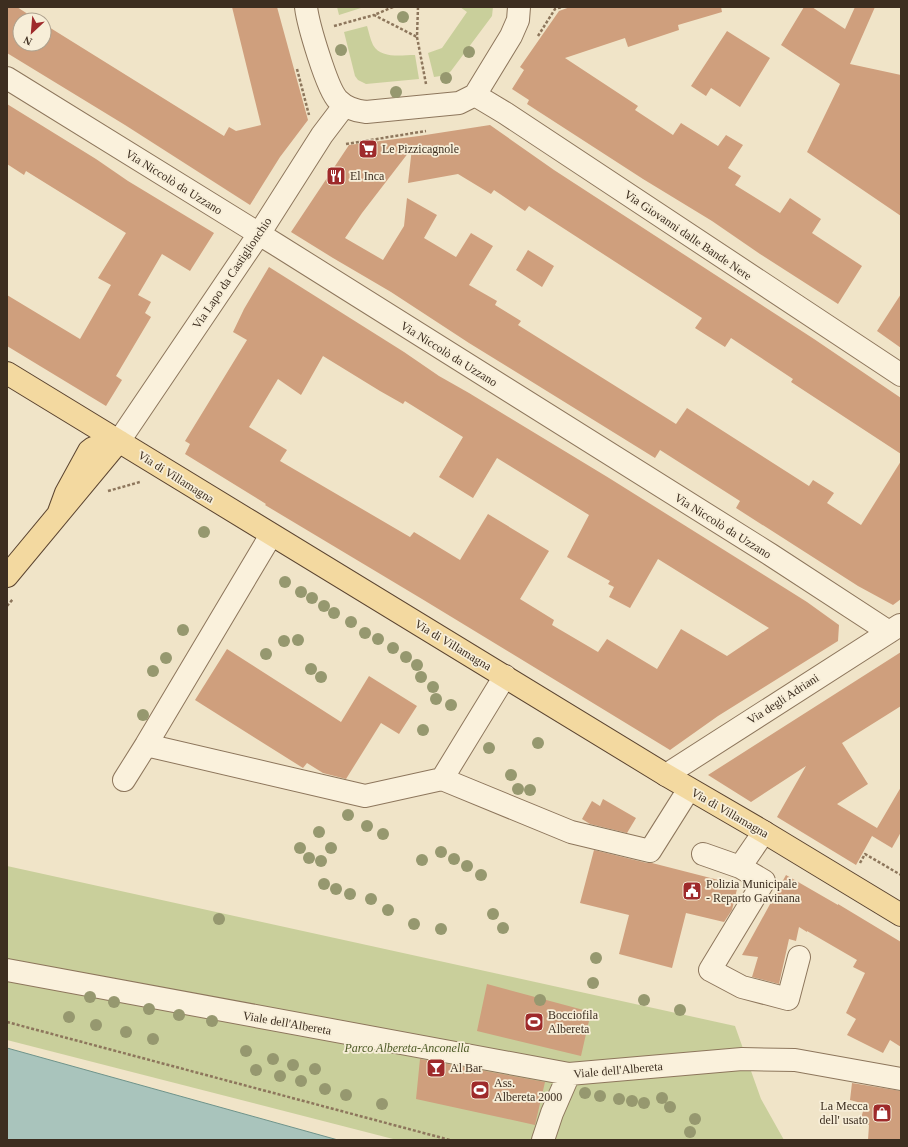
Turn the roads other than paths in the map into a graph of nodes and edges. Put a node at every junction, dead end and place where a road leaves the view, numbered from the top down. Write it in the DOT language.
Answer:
graph roads {
  1 [pos="306,7"];
  2 [pos="519,7"];
  3 [pos="7,78"];
  4 [pos="475,95"];
  5 [pos="344,106"];
  6 [pos="259,234"];
  7 [pos="7,373"];
  8 [pos="901,375"];
  9 [pos="119,441"];
  10 [pos="271,535"];
  11 [pos="7,576"];
  12 [pos="895,628"];
  13 [pos="505,676"];
  14 [pos="146,745"];
  15 [pos="666,775"];
  16 [pos="442,779"];
  17 [pos="124,780"];
  18 [pos="689,789"];
  19 [pos="764,832"];
  20 [pos="703,854"];
  21 [pos="740,867"];
  22 [pos="901,915"];
  23 [pos="799,957"];
  24 [pos="7,970"];
  25 [pos="569,1074"];
  26 [pos="901,1079"];
  27 [pos="543,1140"];
  1 -- 5 [label="street"];
  2 -- 4 [label="street"];
  3 -- 6 [label="street, Via Niccolò da Uzzano"];
  4 -- 5 [label="street"];
  4 -- 8 [label="street, Via Giovanni dalle Bande Nere"];
  5 -- 6 [label="street, Via Lapo da Castiglionchio"];
  6 -- 9 [label="street, Via Lapo da Castiglionchio"];
  6 -- 12 [label="street, Via Niccolò da Uzzano"];
  7 -- 9 [label="main road, Via di Villamagna"];
  9 -- 10 [label="main road, Via di Villamagna"];
  9 -- 11 [label="main road"];
  10 -- 13 [label="main road, Via di Villamagna"];
  10 -- 14 [label="street"];
  12 -- 15 [label="street, Via degli Adriani"];
  13 -- 15 [label="main road, Via di Villamagna"];
  13 -- 16 [label="street"];
  14 -- 16 [label="street"];
  14 -- 17 [label="street"];
  15 -- 18 [label="main road, Via di Villamagna"];
  16 -- 18 [label="street"];
  18 -- 19 [label="main road, Via di Villamagna"];
  19 -- 21 [label="street"];
  19 -- 22 [label="main road, Via di Villamagna"];
  20 -- 21 [label="street"];
  21 -- 23 [label="street"];
  24 -- 25 [label="street, Viale dell'Albereta"];
  25 -- 26 [label="street, Viale dell'Albereta"];
  25 -- 27 [label="street"];
}
